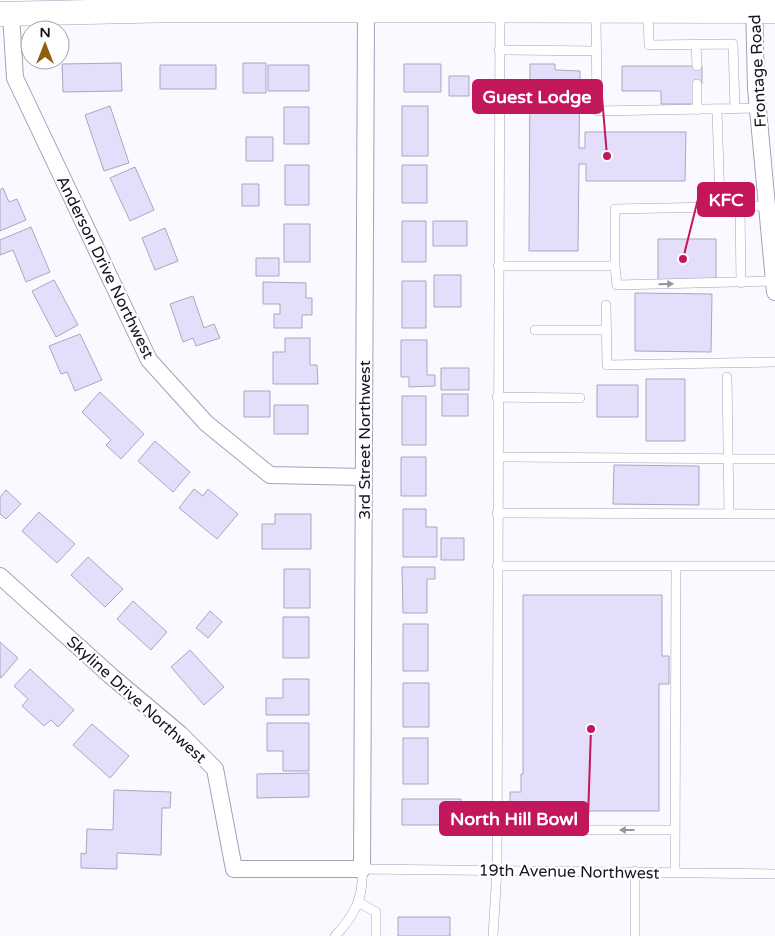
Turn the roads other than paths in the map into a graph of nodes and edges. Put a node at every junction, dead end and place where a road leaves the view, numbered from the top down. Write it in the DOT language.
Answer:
graph roads {
  1 [pos="177,5"];
  2 [pos="330,6"];
  3 [pos="677,6"];
  4 [pos="598,7"];
  5 [pos="761,7"];
  6 [pos="492,8"];
  7 [pos="16,12"];
  8 [pos="366,12"];
  9 [pos="648,12"];
  10 [pos="696,44"];
  11 [pos="499,50"];
  12 [pos="597,51"];
  13 [pos="697,66"];
  14 [pos="697,84"];
  15 [pos="758,108"];
  16 [pos="735,109"];
  17 [pos="698,110"];
  18 [pos="717,110"];
  19 [pos="720,206"];
  20 [pos="740,206"];
  21 [pos="767,206"];
  22 [pos="498,266"];
  23 [pos="615,266"];
  24 [pos="742,283"];
  25 [pos="774,286"];
  26 [pos="606,305"];
  27 [pos="536,330"];
  28 [pos="606,330"];
  29 [pos="775,362"];
  30 [pos="727,377"];
  31 [pos="497,397"];
  32 [pos="580,398"];
  33 [pos="498,456"];
  34 [pos="729,459"];
  35 [pos="775,459"];
  36 [pos="364,477"];
  37 [pos="497,513"];
  38 [pos="729,514"];
  39 [pos="775,514"];
  40 [pos="497,566"];
  41 [pos="676,566"];
  42 [pos="775,566"];
  43 [pos="0,576"];
  44 [pos="497,830"];
  45 [pos="675,830"];
  46 [pos="362,869"];
  47 [pos="497,869"];
  48 [pos="635,871"];
  49 [pos="675,872"];
  50 [pos="775,874"];
  51 [pos="358,902"];
  52 [pos="335,936"];
  53 [pos="376,936"];
  54 [pos="493,936"];
  55 [pos="634,936"];
  1 -- 2 [label="street"];
  1 -- 7 [label="street"];
  2 -- 8 [label="street"];
  3 -- 5 [label="street"];
  3 -- 9 [label="street"];
  4 -- 6 [label="street"];
  4 -- 9 [label="street"];
  4 -- 12 [label="lane"];
  5 -- 15 [label="street, Frontage Road"];
  6 -- 8 [label="street"];
  6 -- 11 [label="lane"];
  7 -- 36 [label="street, Anderson Drive Northwest"];
  8 -- 36 [label="street, 3rd Street Northwest"];
  9 -- 10 [label="lane"];
  10 -- 13 [label="lane"];
  10 -- 16 [label="lane"];
  11 -- 12 [label="lane"];
  11 -- 22 [label="lane"];
  12 -- 17 [label="lane"];
  14 -- 17 [label="lane"];
  15 -- 16 [label="lane"];
  15 -- 21 [label="street, Frontage Road"];
  16 -- 18 [label="lane"];
  17 -- 18 [label="lane"];
  18 -- 19 [label="lane"];
  19 -- 20 [label="lane"];
  19 -- 23 [label="lane"];
  20 -- 21 [label="lane"];
  20 -- 24 [label="lane"];
  21 -- 25 [label="street, Frontage Road"];
  22 -- 23 [label="lane"];
  22 -- 31 [label="lane"];
  23 -- 24 [label="lane, one-way"];
  24 -- 25 [label="lane"];
  26 -- 28 [label="lane"];
  27 -- 28 [label="lane"];
  28 -- 29 [label="lane"];
  30 -- 34 [label="lane"];
  31 -- 32 [label="lane"];
  31 -- 33 [label="lane"];
  33 -- 34 [label="lane"];
  33 -- 37 [label="lane"];
  34 -- 35 [label="lane"];
  34 -- 38 [label="lane"];
  36 -- 46 [label="street, 3rd Street Northwest"];
  37 -- 38 [label="lane"];
  37 -- 40 [label="lane"];
  38 -- 39 [label="lane"];
  40 -- 41 [label="lane"];
  40 -- 44 [label="lane"];
  41 -- 42 [label="lane"];
  41 -- 45 [label="lane"];
  43 -- 46 [label="street, Skyline Drive Northwest"];
  45 -- 44 [label="lane, one-way"];
  44 -- 47 [label="lane"];
  45 -- 49 [label="lane"];
  46 -- 47 [label="lane, 19th Avenue Northwest"];
  46 -- 51 [label="lane"];
  47 -- 48 [label="lane, 19th Avenue Northwest"];
  47 -- 54 [label="lane"];
  48 -- 49 [label="lane, 19th Avenue Northwest"];
  48 -- 55 [label="lane"];
  49 -- 50 [label="lane, 19th Avenue Northwest"];
  51 -- 52 [label="lane"];
  51 -- 53 [label="lane"];
}
